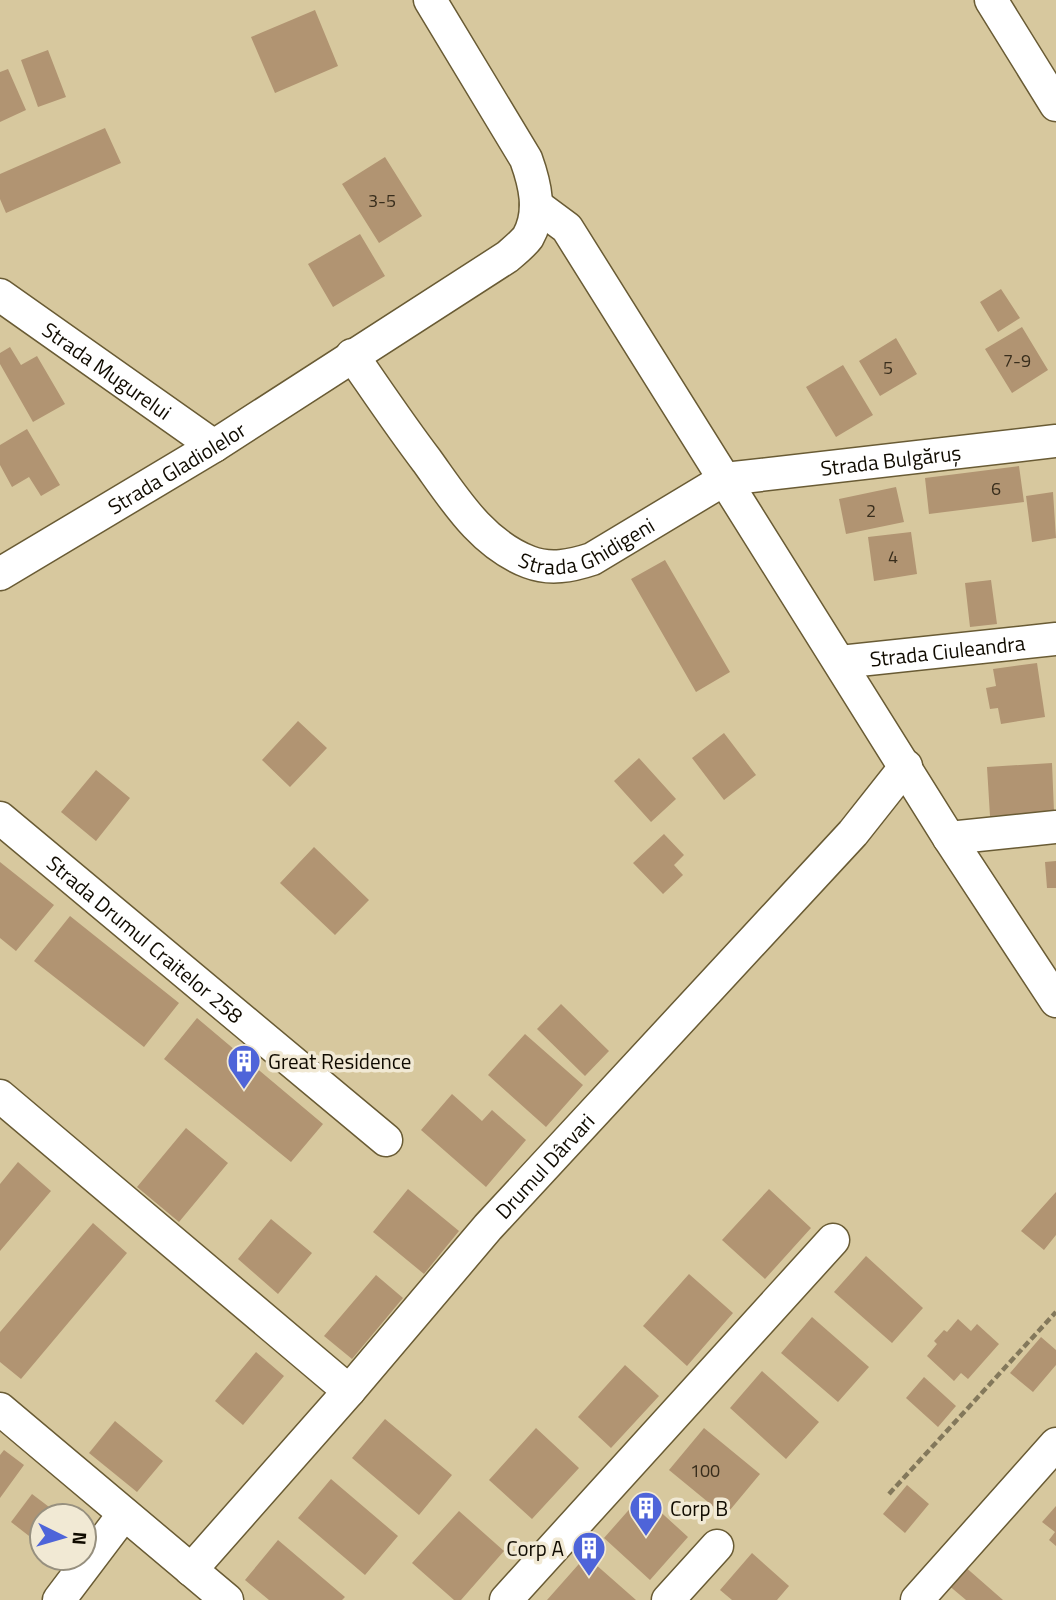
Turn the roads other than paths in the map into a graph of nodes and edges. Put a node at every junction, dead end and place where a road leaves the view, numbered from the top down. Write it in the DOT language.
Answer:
graph roads {
  1 [pos="430,0"];
  2 [pos="991,0"];
  3 [pos="1056,105"];
  4 [pos="536,205"];
  5 [pos="0,295"];
  6 [pos="352,355"];
  7 [pos="1056,441"];
  8 [pos="214,446"];
  9 [pos="725,480"];
  10 [pos="0,574"];
  11 [pos="1056,639"];
  12 [pos="840,662"];
  13 [pos="906,766"];
  14 [pos="0,818"];
  15 [pos="1056,827"];
  16 [pos="949,838"];
  17 [pos="1056,1001"];
  18 [pos="0,1096"];
  19 [pos="386,1140"];
  20 [pos="833,1240"];
  21 [pos="349,1391"];
  22 [pos="0,1409"];
  23 [pos="1056,1444"];
  24 [pos="124,1514"];
  25 [pos="717,1546"];
  26 [pos="191,1570"];
  27 [pos="59,1600"];
  28 [pos="226,1600"];
  29 [pos="506,1600"];
  30 [pos="668,1600"];
  31 [pos="916,1600"];
  1 -- 4 [label="street"];
  2 -- 3 [label="street"];
  4 -- 6 [label="street"];
  4 -- 9 [label="street"];
  5 -- 8 [label="street, Strada Mugurelui"];
  6 -- 8 [label="street, Strada Gladiolelor"];
  6 -- 9 [label="street, Strada Ghidigeni"];
  7 -- 9 [label="street, Strada Bulgăruș"];
  8 -- 10 [label="street, Strada Gladiolelor"];
  9 -- 12 [label="street"];
  11 -- 12 [label="street, Strada Ciuleandra"];
  12 -- 13 [label="street"];
  13 -- 16 [label="street"];
  13 -- 21 [label="street, Drumul Dârvari"];
  14 -- 19 [label="street, Strada Drumul Craitelor 258"];
  15 -- 16 [label="street"];
  16 -- 17 [label="street"];
  18 -- 21 [label="street"];
  20 -- 29 [label="street"];
  21 -- 26 [label="street, Drumul Dârvari"];
  22 -- 24 [label="street"];
  23 -- 31 [label="street"];
  24 -- 26 [label="street"];
  24 -- 27 [label="street"];
  25 -- 30 [label="street"];
  26 -- 28 [label="street"];
}
